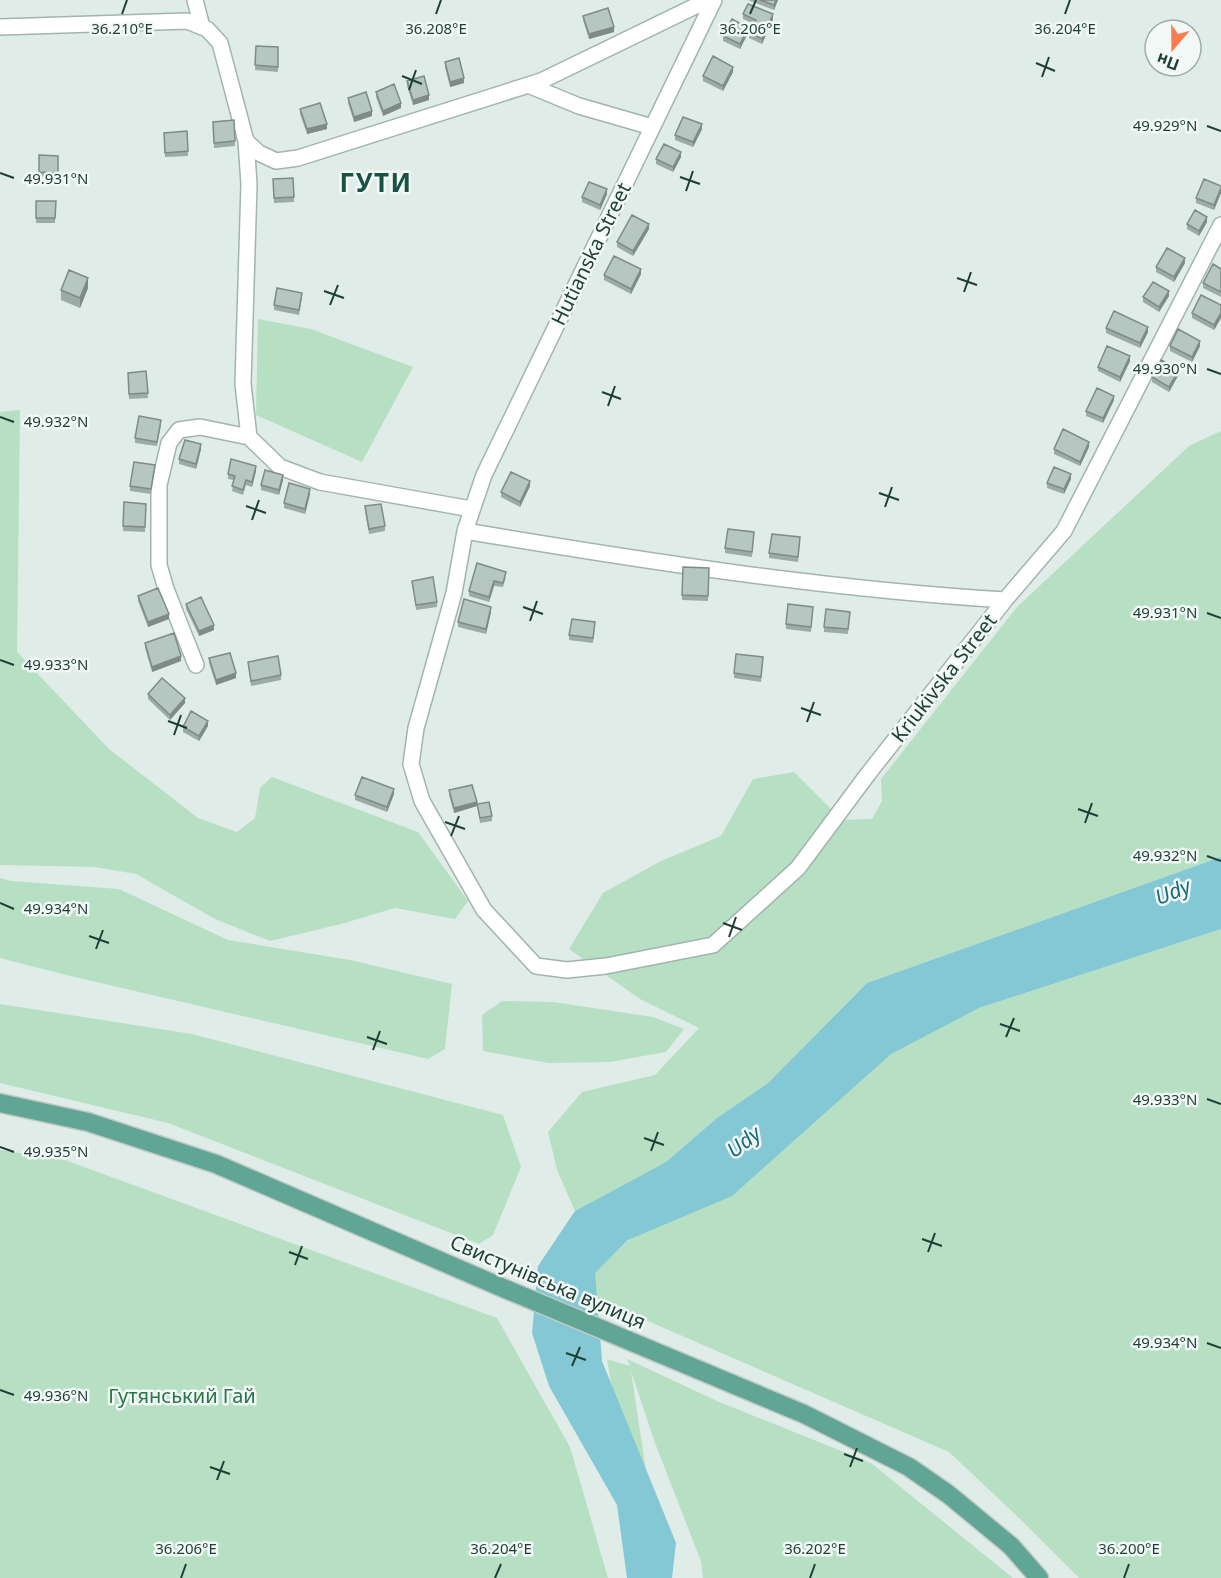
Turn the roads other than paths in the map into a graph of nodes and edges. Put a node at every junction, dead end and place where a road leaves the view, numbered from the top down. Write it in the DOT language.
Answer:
graph roads {
  1 [pos="195,0"];
  2 [pos="708,0"];
  3 [pos="714,0"];
  4 [pos="0,27"];
  5 [pos="202,27"];
  6 [pos="528,85"];
  7 [pos="652,127"];
  8 [pos="246,141"];
  9 [pos="276,161"];
  10 [pos="249,184"];
  11 [pos="1221,225"];
  12 [pos="249,437"];
  13 [pos="471,509"];
  14 [pos="465,531"];
  15 [pos="1005,600"];
  16 [pos="196,665"];
  17 [pos="536,966"];
  18 [pos="0,1103"];
  19 [pos="1039,1578"];
  1 -- 5 [label="street"];
  2 -- 6 [label="street"];
  3 -- 7 [label="street, Hutianska Street"];
  4 -- 5 [label="street"];
  5 -- 8 [label="street"];
  6 -- 7 [label="street"];
  6 -- 9 [label="street"];
  7 -- 13 [label="street, Hutianska Street"];
  8 -- 9 [label="street"];
  8 -- 10 [label="street"];
  9 -- 10 [label="street"];
  10 -- 12 [label="street"];
  11 -- 15 [label="street, Kriukivska Street"];
  12 -- 13 [label="street"];
  12 -- 16 [label="street"];
  13 -- 14 [label="street, Hutianska Street"];
  14 -- 15 [label="street"];
  14 -- 17 [label="street, Hutianska Street"];
  15 -- 17 [label="street, Kriukivska Street"];
  18 -- 19 [label="main road, Свистунівська вулиця"];
}
